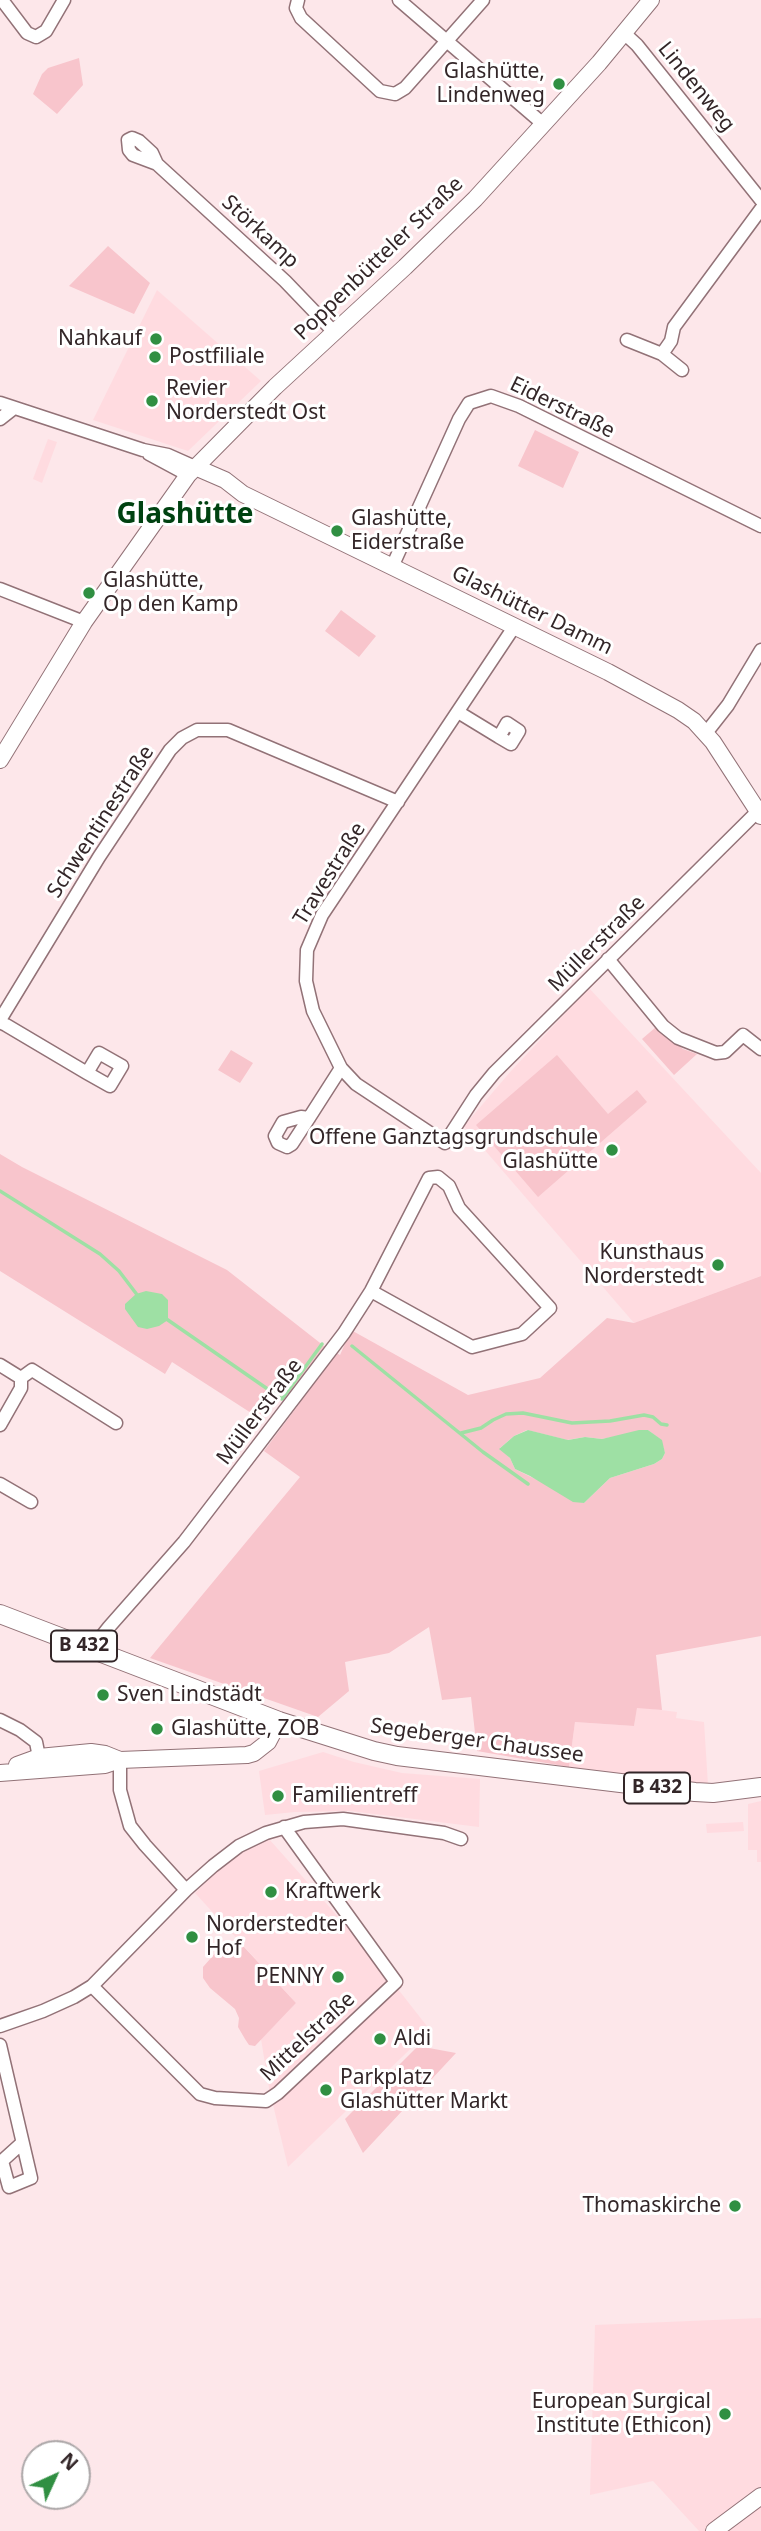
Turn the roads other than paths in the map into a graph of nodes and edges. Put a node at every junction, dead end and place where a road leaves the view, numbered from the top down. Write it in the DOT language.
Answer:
graph roads {
  1 [pos="2,0"];
  2 [pos="64,0"];
  3 [pos="298,0"];
  4 [pos="399,0"];
  5 [pos="483,0"];
  6 [pos="651,0"];
  7 [pos="624,33"];
  8 [pos="447,41"];
  9 [pos="542,123"];
  10 [pos="158,164"];
  11 [pos="761,200"];
  12 [pos="761,209"];
  13 [pos="334,332"];
  14 [pos="627,340"];
  15 [pos="662,354"];
  16 [pos="682,370"];
  17 [pos="0,403"];
  18 [pos="14,408"];
  19 [pos="0,419"];
  20 [pos="191,471"];
  21 [pos="761,526"];
  22 [pos="392,567"];
  23 [pos="0,589"];
  24 [pos="84,622"];
  25 [pos="514,626"];
  26 [pos="761,650"];
  27 [pos="458,712"];
  28 [pos="706,733"];
  29 [pos="499,737"];
  30 [pos="0,760"];
  31 [pos="398,802"];
  32 [pos="759,814"];
  33 [pos="608,959"];
  34 [pos="0,1021"];
  35 [pos="761,1049"];
  36 [pos="341,1068"];
  37 [pos="87,1073"];
  38 [pos="309,1118"];
  39 [pos="445,1143"];
  40 [pos="371,1291"];
  41 [pos="0,1365"];
  42 [pos="21,1378"];
  43 [pos="116,1423"];
  44 [pos="0,1425"];
  45 [pos="0,1484"];
  46 [pos="31,1502"];
  47 [pos="0,1614"];
  48 [pos="96,1650"];
  49 [pos="0,1720"];
  50 [pos="279,1721"];
  51 [pos="39,1757"];
  52 [pos="120,1760"];
  53 [pos="0,1773"];
  54 [pos="761,1787"];
  55 [pos="284,1827"];
  56 [pos="461,1839"];
  57 [pos="186,1890"];
  58 [pos="92,1986"];
  59 [pos="0,2026"];
  60 [pos="0,2045"];
  61 [pos="22,2143"];
  62 [pos="761,2496"];
  63 [pos="713,2531"];
  1 -- 2 [label="street"];
  3 -- 8 [label="street"];
  4 -- 8 [label="street"];
  5 -- 8 [label="street"];
  6 -- 7 [label="street, Poppenbütteler Straße"];
  7 -- 9 [label="street, Poppenbütteler Straße"];
  7 -- 11 [label="street, Lindenweg"];
  8 -- 9 [label="street"];
  9 -- 13 [label="street, Poppenbütteler Straße"];
  10 -- 13 [label="street, Störkamp"];
  12 -- 15 [label="street"];
  13 -- 20 [label="street, Poppenbütteler Straße"];
  14 -- 15 [label="street"];
  15 -- 16 [label="street"];
  17 -- 18 [label="street, Glashütter Damm"];
  18 -- 19 [label="street"];
  18 -- 20 [label="street, Glashütter Damm"];
  20 -- 22 [label="street, Glashütter Damm"];
  20 -- 24 [label="street, Poppenbütteler Straße"];
  21 -- 22 [label="street, Eiderstraße"];
  22 -- 25 [label="street, Glashütter Damm"];
  23 -- 24 [label="street"];
  24 -- 30 [label="street, Poppenbütteler Straße"];
  25 -- 27 [label="street, Travestraße"];
  25 -- 28 [label="street, Glashütter Damm"];
  26 -- 28 [label="street"];
  27 -- 29 [label="street"];
  27 -- 31 [label="street, Travestraße"];
  28 -- 32 [label="street, Glashütter Damm"];
  31 -- 34 [label="street, Schwentinestraße"];
  31 -- 36 [label="street, Travestraße"];
  32 -- 33 [label="street, Müllerstraße"];
  33 -- 35 [label="street"];
  33 -- 39 [label="street, Müllerstraße"];
  34 -- 37 [label="street"];
  36 -- 38 [label="street"];
  36 -- 39 [label="street, Travestraße"];
  40 -- 40 [label="street, Müllerstraße"];
  40 -- 48 [label="street, Müllerstraße"];
  41 -- 42 [label="street"];
  42 -- 43 [label="street"];
  42 -- 44 [label="street"];
  45 -- 46 [label="street"];
  47 -- 48 [label="main road, Segeberger Chaussee / B 432"];
  48 -- 50 [label="main road, Segeberger Chaussee / B 432"];
  49 -- 51 [label="street"];
  50 -- 52 [label="street"];
  50 -- 54 [label="main road, Segeberger Chaussee / B 432"];
  51 -- 52 [label="street"];
  51 -- 53 [label="street"];
  52 -- 53 [label="street"];
  52 -- 57 [label="street"];
  55 -- 56 [label="street"];
  55 -- 57 [label="street"];
  55 -- 58 [label="street, Mittelstraße"];
  57 -- 58 [label="street"];
  58 -- 59 [label="street"];
  60 -- 61 [label="street"];
  62 -- 63 [label="street"];
}
